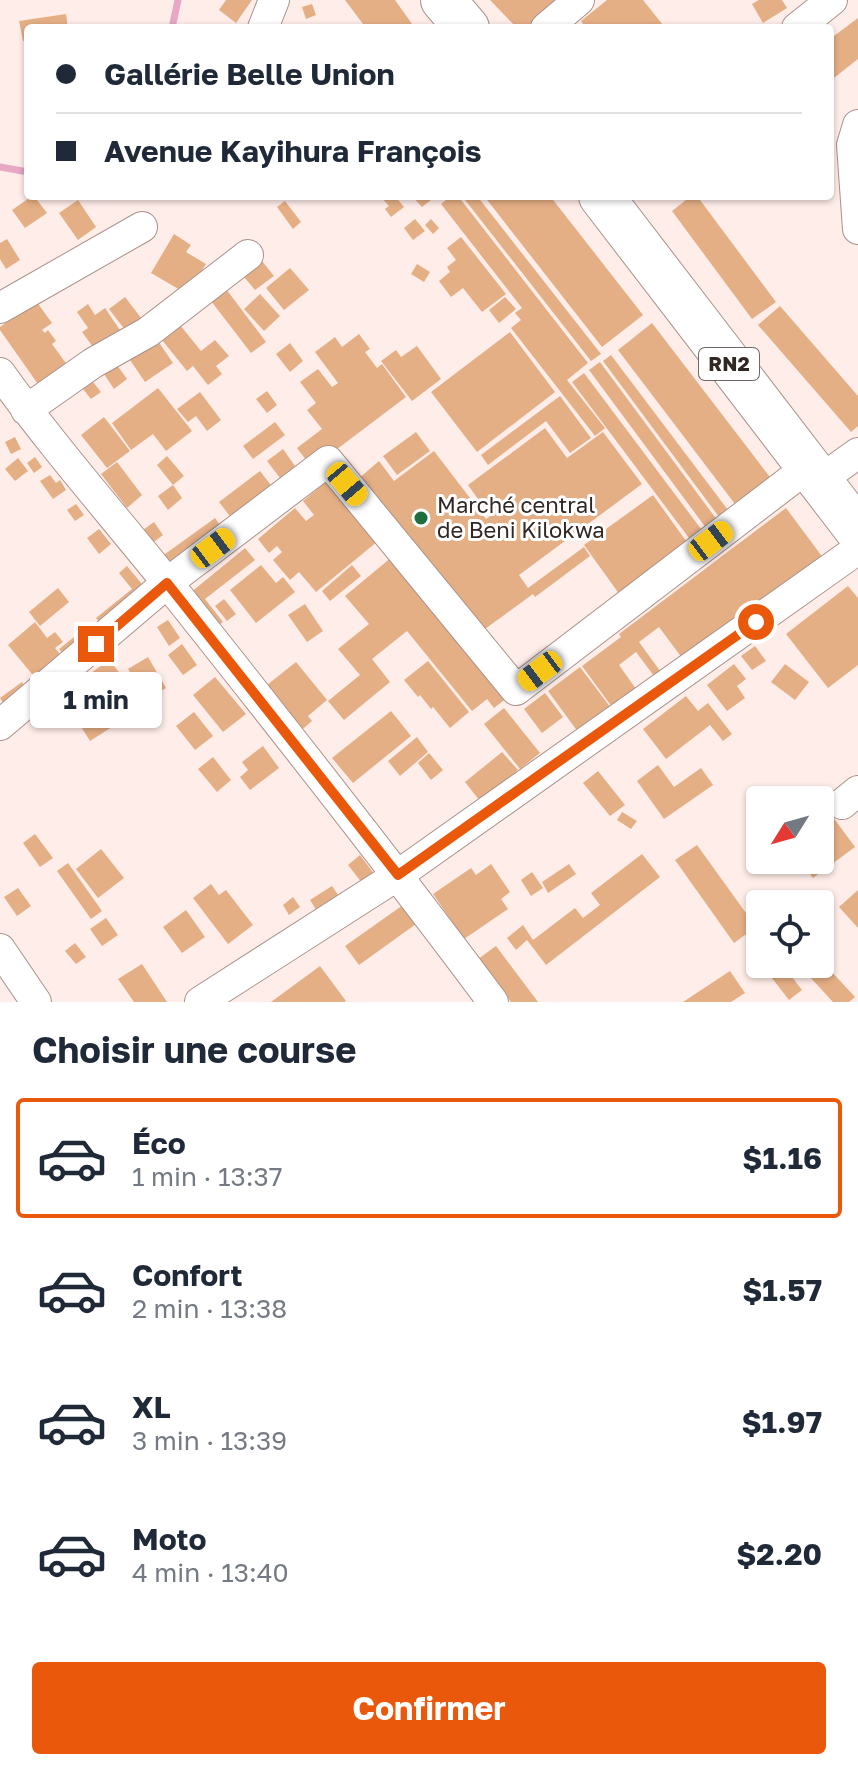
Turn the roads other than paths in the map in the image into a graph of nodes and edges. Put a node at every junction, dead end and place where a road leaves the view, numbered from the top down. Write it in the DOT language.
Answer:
graph roads {
  1 [pos="274,0"];
  2 [pos="443,0"];
  3 [pos="579,0"];
  4 [pos="832,0"];
  5 [pos="265,24"];
  6 [pos="464,24"];
  7 [pos="551,24"];
  8 [pos="802,24"];
  9 [pos="858,125"];
  10 [pos="604,200"];
  11 [pos="858,224"];
  12 [pos="142,227"];
  13 [pos="248,255"];
  14 [pos="0,308"];
  15 [pos="0,373"];
  16 [pos="26,410"];
  17 [pos="858,453"];
  18 [pos="814,474"];
  19 [pos="858,531"];
  20 [pos="858,549"];
  21 [pos="167,583"];
  22 [pos="0,725"];
  23 [pos="398,875"];
  24 [pos="0,949"];
  25 [pos="36,1002"];
  26 [pos="200,1002"];
  27 [pos="493,1002"];
  1 -- 5 [label="street"];
  2 -- 6 [label="highway"];
  3 -- 7 [label="street"];
  4 -- 8 [label="street"];
  9 -- 11 [label="street"];
  10 -- 18 [label="highway, RN2"];
  12 -- 14 [label="street"];
  13 -- 16 [label="street"];
  15 -- 16 [label="street"];
  16 -- 21 [label="street"];
  17 -- 18 [label="street"];
  18 -- 19 [label="highway, RN2"];
  18 -- 21 [label="street"];
  20 -- 23 [label="street"];
  21 -- 22 [label="street"];
  21 -- 23 [label="street"];
  23 -- 26 [label="street"];
  23 -- 27 [label="street"];
  24 -- 25 [label="street"];
}
